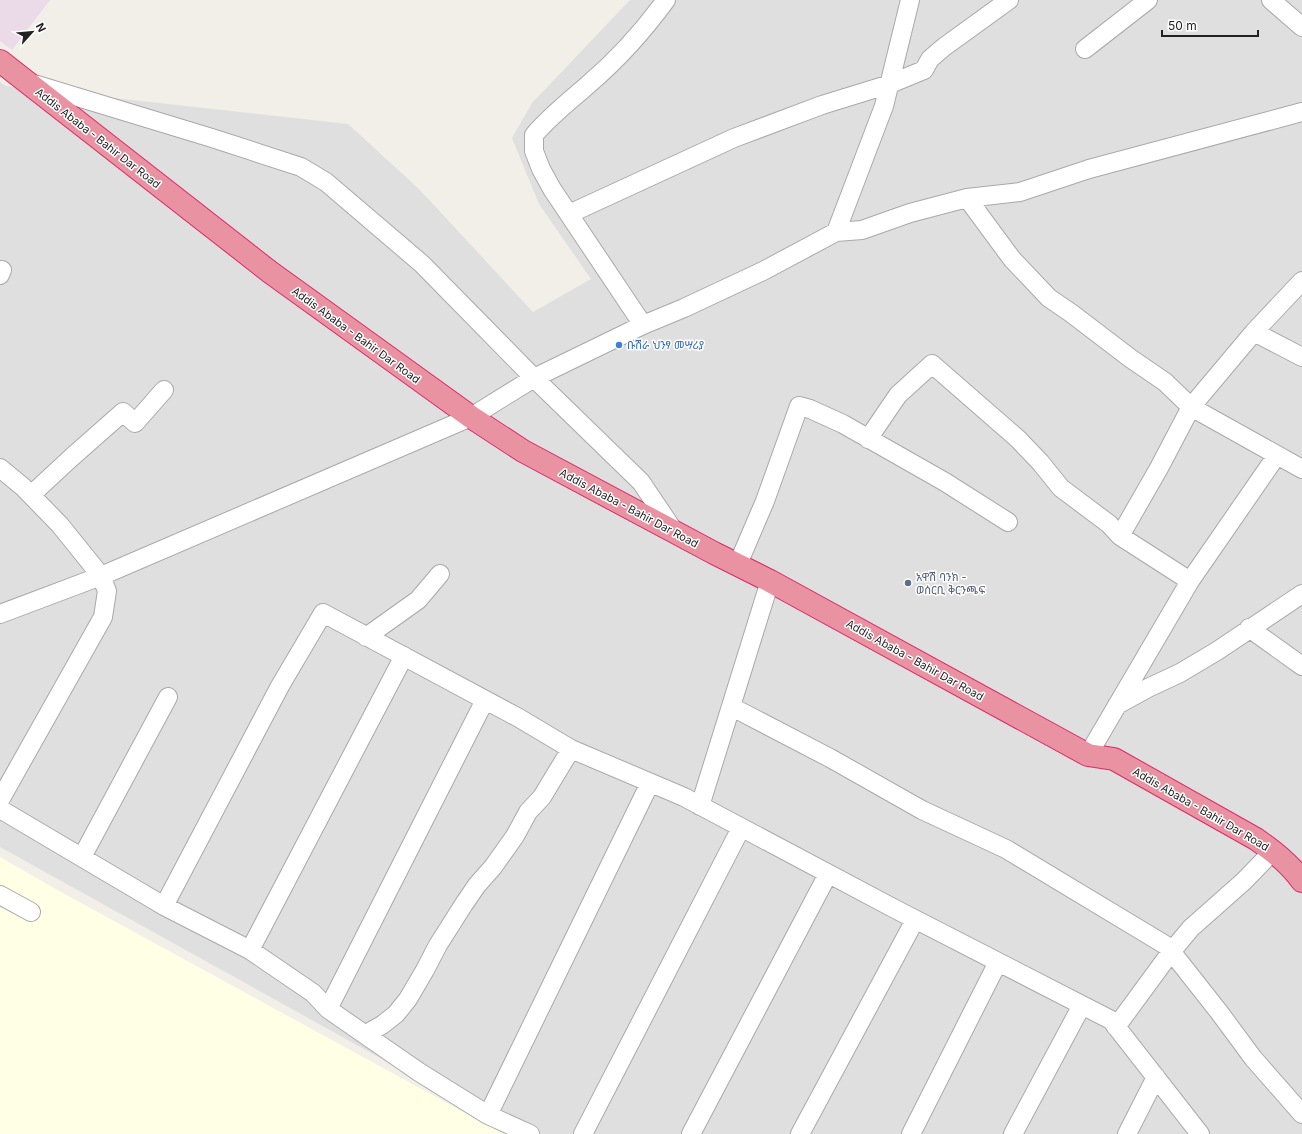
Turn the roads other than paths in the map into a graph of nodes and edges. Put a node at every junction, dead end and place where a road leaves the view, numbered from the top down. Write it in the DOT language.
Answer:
graph roads {
  1 [pos="666,0"];
  2 [pos="910,0"];
  3 [pos="1009,0"];
  4 [pos="1148,0"];
  5 [pos="1271,0"];
  6 [pos="1302,27"];
  7 [pos="1085,50"];
  8 [pos="0,62"];
  9 [pos="25,81"];
  10 [pos="890,84"];
  11 [pos="1302,112"];
  12 [pos="967,198"];
  13 [pos="569,214"];
  14 [pos="836,232"];
  15 [pos="1302,281"];
  16 [pos="643,325"];
  17 [pos="1254,332"];
  18 [pos="1302,357"];
  19 [pos="534,378"];
  20 [pos="164,390"];
  21 [pos="1191,406"];
  22 [pos="471,417"];
  23 [pos="868,439"];
  24 [pos="1277,455"];
  25 [pos="0,468"];
  26 [pos="1302,469"];
  27 [pos="31,495"];
  28 [pos="1008,522"];
  29 [pos="674,531"];
  30 [pos="1120,536"];
  31 [pos="738,564"];
  32 [pos="440,574"];
  33 [pos="101,576"];
  34 [pos="770,581"];
  35 [pos="1190,581"];
  36 [pos="1302,594"];
  37 [pos="0,614"];
  38 [pos="1249,628"];
  39 [pos="366,637"];
  40 [pos="404,656"];
  41 [pos="1302,666"];
  42 [pos="168,697"];
  43 [pos="485,700"];
  44 [pos="1116,706"];
  45 [pos="732,707"];
  46 [pos="571,749"];
  47 [pos="1088,755"];
  48 [pos="650,783"];
  49 [pos="0,800"];
  50 [pos="700,806"];
  51 [pos="0,809"];
  52 [pos="741,828"];
  53 [pos="1273,851"];
  54 [pos="82,857"];
  55 [pos="828,874"];
  56 [pos="1302,881"];
  57 [pos="0,895"];
  58 [pos="164,906"];
  59 [pos="31,912"];
  60 [pos="914,920"];
  61 [pos="250,950"];
  62 [pos="1171,952"];
  63 [pos="998,962"];
  64 [pos="1082,1005"];
  65 [pos="328,1009"];
  66 [pos="1116,1028"];
  67 [pos="366,1034"];
  68 [pos="1156,1077"];
  69 [pos="488,1114"];
  70 [pos="1302,1114"];
  71 [pos="530,1134"];
  72 [pos="583,1134"];
  73 [pos="691,1134"];
  74 [pos="800,1134"];
  75 [pos="911,1134"];
  76 [pos="1014,1134"];
  77 [pos="1127,1134"];
  78 [pos="1200,1134"];
  1 -- 13 [label="street"];
  2 -- 10 [label="street"];
  3 -- 10 [label="street"];
  4 -- 7 [label="street"];
  5 -- 6 [label="street"];
  8 -- 9 [label="highway, Addis Ababa - Bahir Dar Road"];
  9 -- 19 [label="street"];
  9 -- 22 [label="highway, Addis Ababa - Bahir Dar Road"];
  10 -- 13 [label="street"];
  10 -- 14 [label="street"];
  11 -- 12 [label="street"];
  12 -- 14 [label="street"];
  12 -- 21 [label="street"];
  13 -- 16 [label="street"];
  14 -- 16 [label="street"];
  15 -- 17 [label="street"];
  16 -- 19 [label="street"];
  17 -- 18 [label="street"];
  17 -- 21 [label="street"];
  19 -- 22 [label="street"];
  19 -- 29 [label="street"];
  20 -- 27 [label="street"];
  21 -- 24 [label="street"];
  21 -- 30 [label="street"];
  22 -- 29 [label="highway, Addis Ababa - Bahir Dar Road"];
  22 -- 33 [label="street"];
  23 -- 28 [label="street"];
  23 -- 30 [label="street"];
  23 -- 31 [label="street"];
  24 -- 26 [label="street"];
  24 -- 35 [label="street"];
  25 -- 27 [label="street"];
  27 -- 33 [label="street"];
  29 -- 31 [label="highway, Addis Ababa - Bahir Dar Road"];
  30 -- 35 [label="street"];
  31 -- 34 [label="highway, Addis Ababa - Bahir Dar Road"];
  32 -- 39 [label="street"];
  33 -- 37 [label="street"];
  33 -- 49 [label="street"];
  34 -- 45 [label="street"];
  34 -- 47 [label="highway, Addis Ababa - Bahir Dar Road"];
  35 -- 44 [label="street"];
  36 -- 38 [label="street"];
  38 -- 41 [label="street"];
  38 -- 44 [label="street"];
  39 -- 40 [label="street"];
  39 -- 58 [label="street"];
  40 -- 43 [label="street"];
  40 -- 61 [label="street"];
  42 -- 54 [label="street"];
  43 -- 46 [label="street"];
  43 -- 65 [label="street"];
  44 -- 47 [label="street"];
  45 -- 50 [label="street"];
  45 -- 62 [label="street"];
  46 -- 48 [label="street"];
  46 -- 67 [label="street"];
  47 -- 53 [label="highway, Addis Ababa - Bahir Dar Road"];
  48 -- 50 [label="street"];
  48 -- 69 [label="street"];
  50 -- 52 [label="street"];
  51 -- 54 [label="street"];
  52 -- 55 [label="street"];
  52 -- 72 [label="street"];
  53 -- 56 [label="highway, Addis Ababa - Bahir Dar Road"];
  53 -- 62 [label="street"];
  54 -- 58 [label="street"];
  55 -- 60 [label="street"];
  55 -- 73 [label="street"];
  57 -- 59 [label="street"];
  58 -- 61 [label="street"];
  60 -- 63 [label="street"];
  60 -- 74 [label="street"];
  61 -- 65 [label="street"];
  62 -- 66 [label="street"];
  62 -- 70 [label="street"];
  63 -- 64 [label="street"];
  63 -- 75 [label="street"];
  64 -- 66 [label="street"];
  64 -- 76 [label="street"];
  65 -- 67 [label="street"];
  66 -- 68 [label="street"];
  67 -- 69 [label="street"];
  68 -- 77 [label="street"];
  68 -- 78 [label="street"];
  69 -- 71 [label="street"];
}
